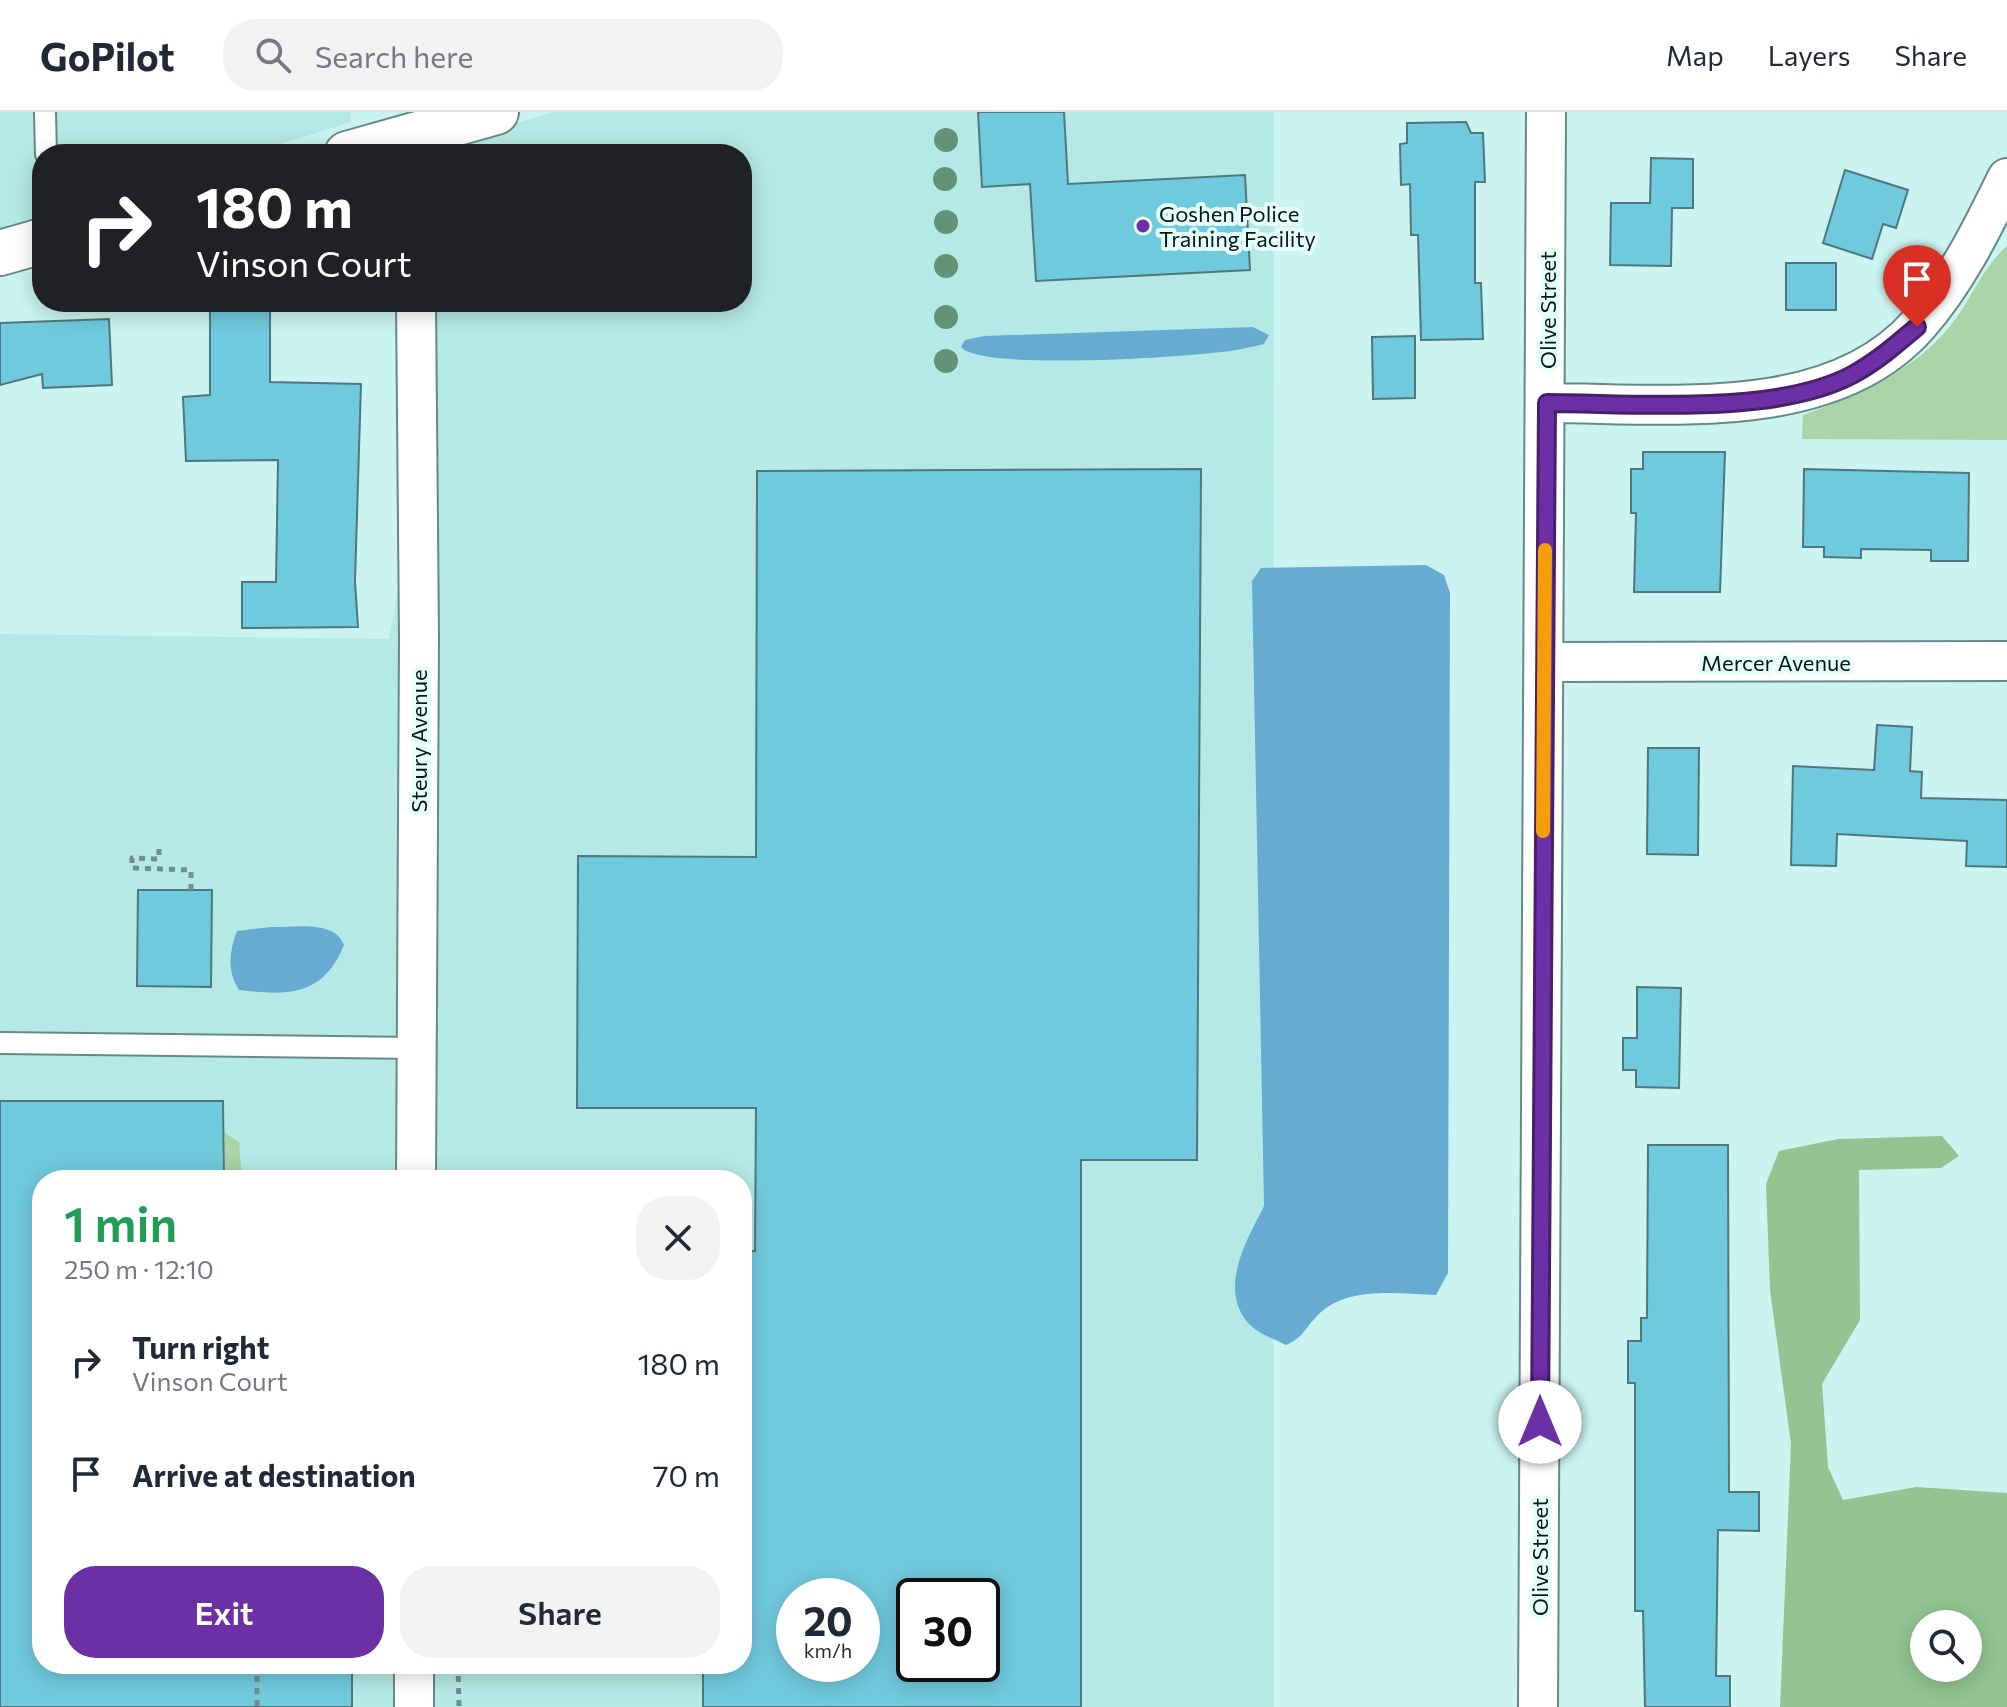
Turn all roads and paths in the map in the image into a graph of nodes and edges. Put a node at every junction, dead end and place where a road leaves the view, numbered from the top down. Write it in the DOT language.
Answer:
graph roads {
  1 [pos="45,112"];
  2 [pos="496,112"];
  3 [pos="1546,112"];
  4 [pos="46,144"];
  5 [pos="413,144"];
  6 [pos="2007,178"];
  7 [pos="32,244"];
  8 [pos="0,253"];
  9 [pos="416,312"];
  10 [pos="1547,403"];
  11 [pos="2007,661"];
  12 [pos="1544,662"];
  13 [pos="159,849"];
  14 [pos="191,890"];
  15 [pos="0,1043"];
  16 [pos="416,1048"];
  17 [pos="416,1170"];
  18 [pos="257,1674"];
  19 [pos="414,1674"];
  20 [pos="458,1674"];
  21 [pos="257,1707"];
  22 [pos="414,1707"];
  23 [pos="459,1707"];
  24 [pos="1538,1707"];
  1 -- 4 [label="lane"];
  2 -- 5 [label="main road"];
  3 -- 10 [label="street, Olive Street"];
  6 -- 10 [label="street"];
  7 -- 8 [label="main road"];
  9 -- 16 [label="street, Steury Avenue"];
  10 -- 12 [label="street, Olive Street"];
  11 -- 12 [label="street, Mercer Avenue"];
  12 -- 24 [label="street, Olive Street"];
  13 -- 14 [label="path"];
  15 -- 16 [label="lane"];
  16 -- 17 [label="street, Steury Avenue"];
  18 -- 21 [label="path"];
  19 -- 22 [label="street"];
  20 -- 23 [label="path"];
}
